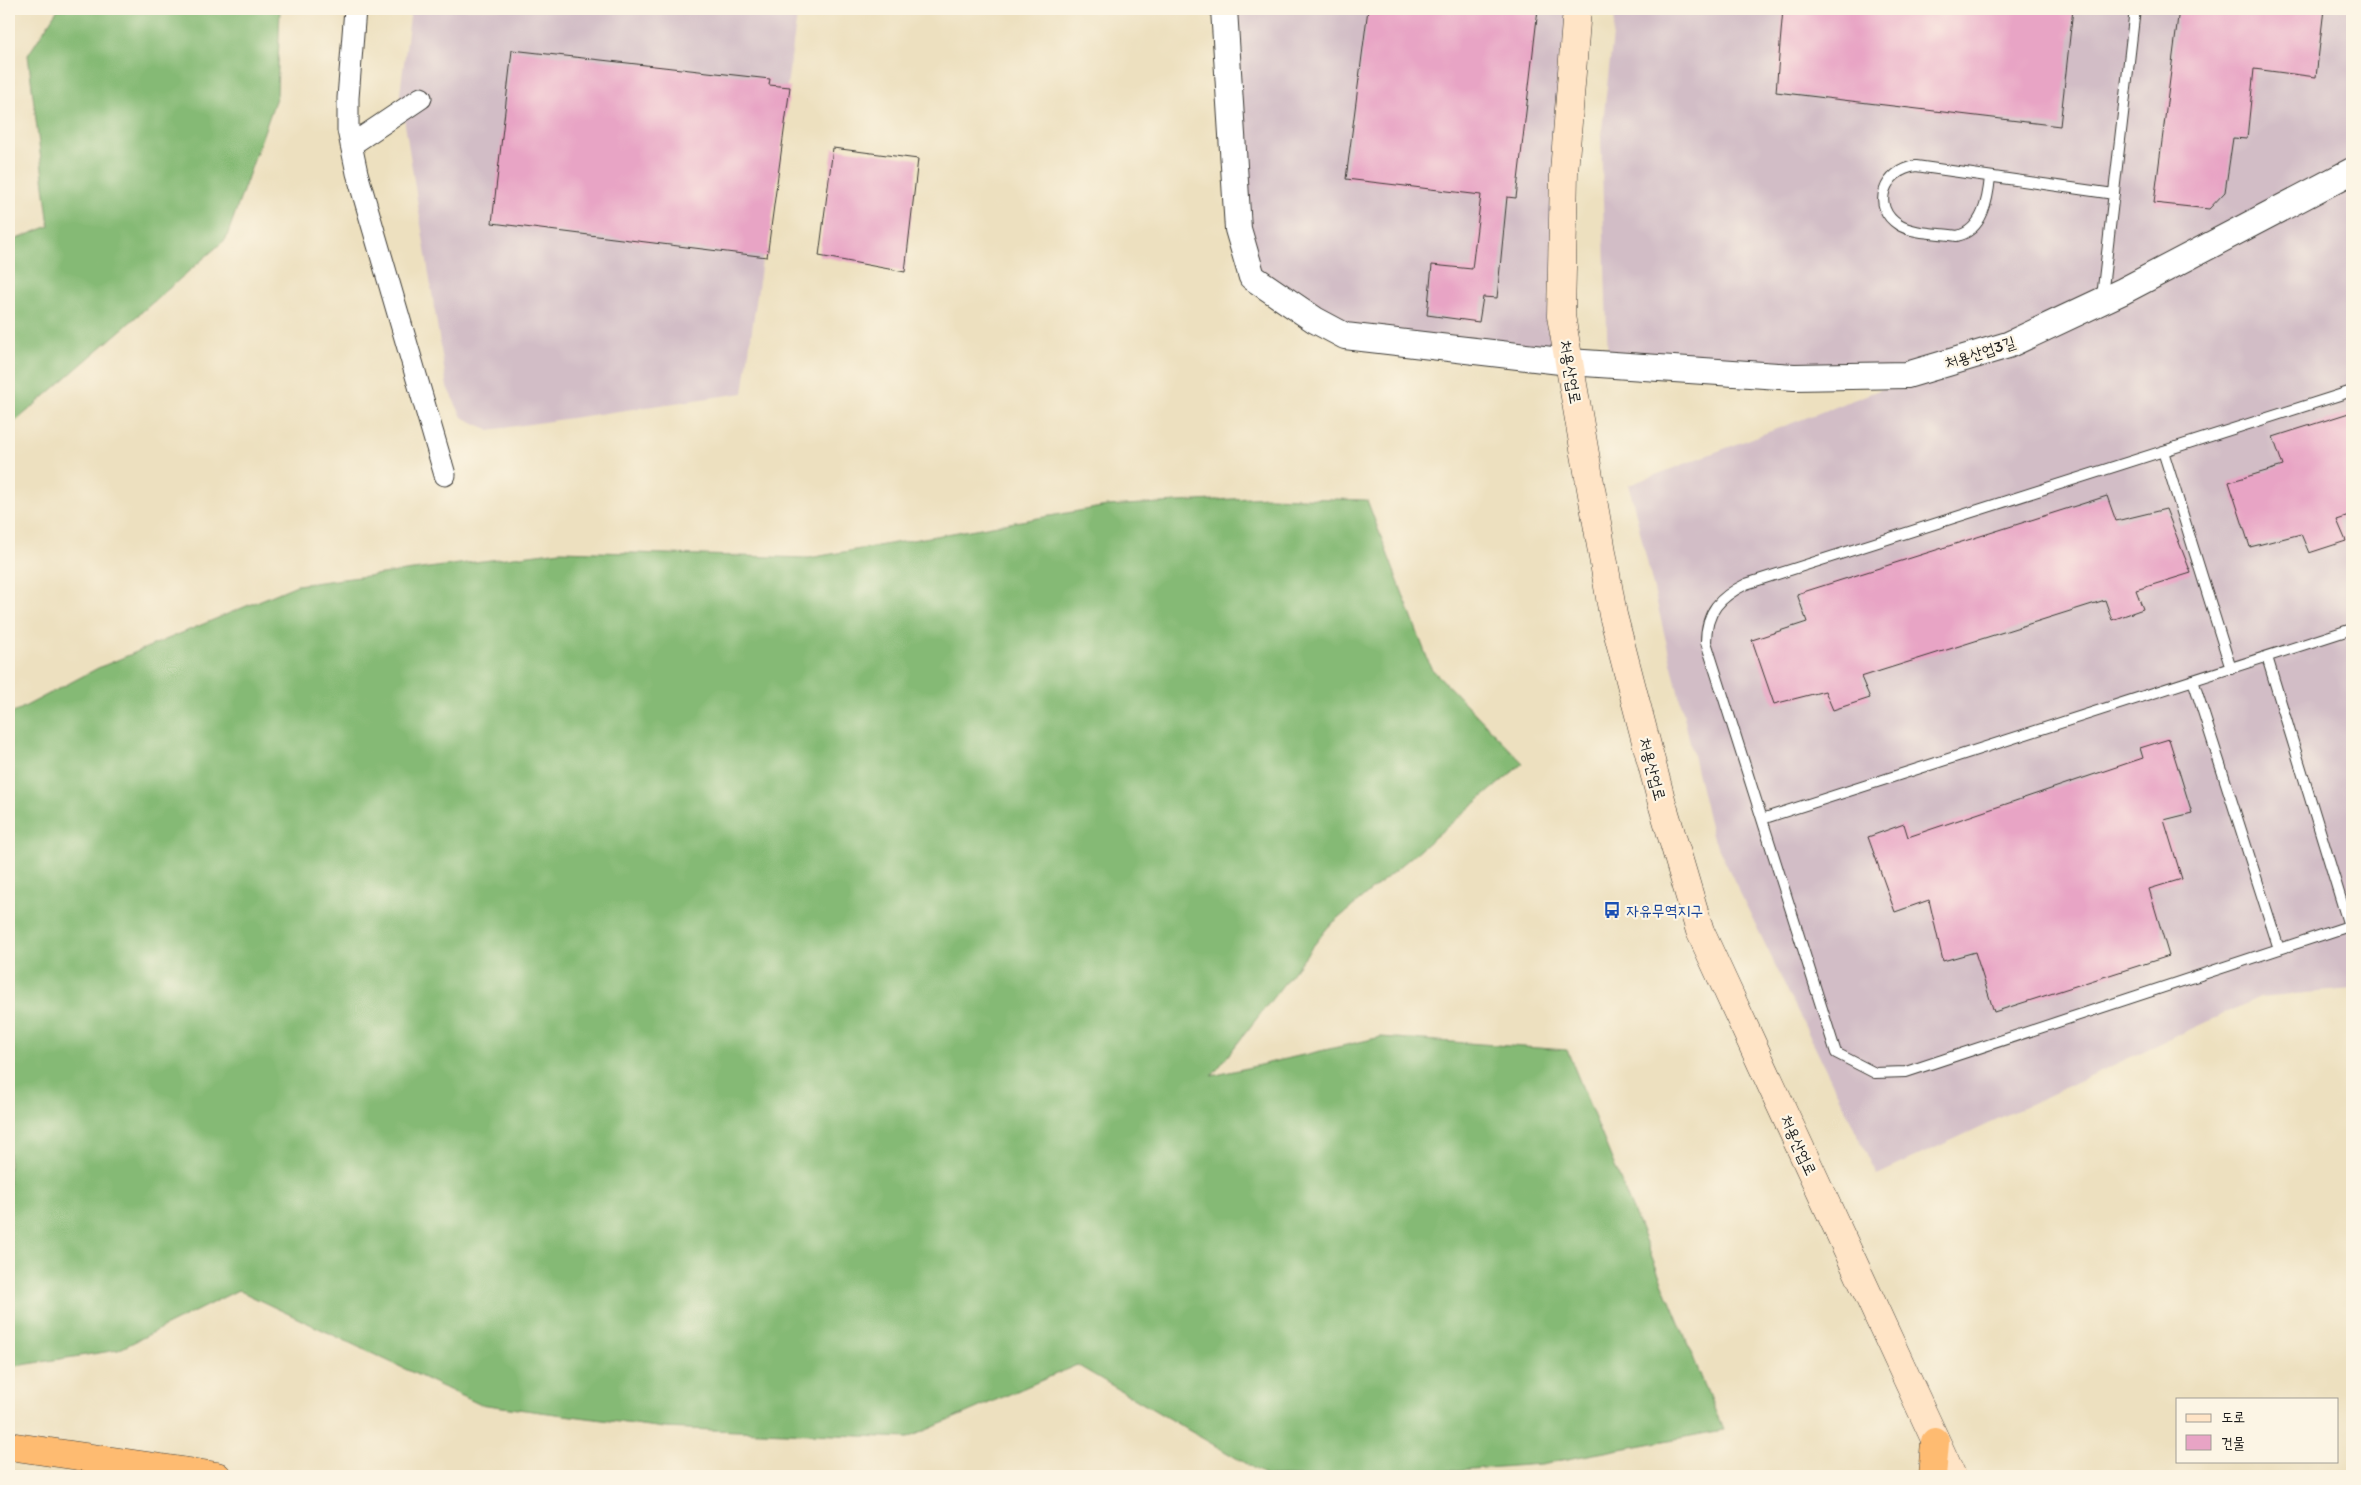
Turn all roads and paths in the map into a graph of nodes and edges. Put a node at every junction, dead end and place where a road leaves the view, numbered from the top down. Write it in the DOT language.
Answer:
graph roads {
  1 [pos="356,9"];
  2 [pos="1224,9"];
  3 [pos="1577,9"];
  4 [pos="2135,9"];
  5 [pos="421,98"];
  6 [pos="352,145"];
  7 [pos="2352,171"];
  8 [pos="1990,177"];
  9 [pos="2114,194"];
  10 [pos="2102,301"];
  11 [pos="1569,362"];
  12 [pos="2352,391"];
  13 [pos="2163,451"];
  14 [pos="445,475"];
  15 [pos="2352,629"];
  16 [pos="2267,657"];
  17 [pos="2231,668"];
  18 [pos="2193,680"];
  19 [pos="1762,820"];
  20 [pos="2351,925"];
  21 [pos="2279,949"];
  22 [pos="1935,1442"];
  23 [pos="9,1446"];
  24 [pos="217,1476"];
  25 [pos="1932,1476"];
  26 [pos="1952,1476"];
  1 -- 6 [label="street"];
  2 -- 11 [label="street, 처용산업3길"];
  3 -- 11 [label="main road, 처용산업로"];
  4 -- 9 [label="lane"];
  5 -- 6 [label="street"];
  6 -- 14 [label="street"];
  7 -- 10 [label="street, 처용산업3길"];
  8 -- 8 [label="lane"];
  8 -- 9 [label="lane"];
  9 -- 10 [label="lane"];
  10 -- 11 [label="street, 처용산업3길"];
  11 -- 22 [label="main road, 처용산업로"];
  12 -- 13 [label="lane"];
  13 -- 17 [label="lane"];
  13 -- 19 [label="lane"];
  15 -- 16 [label="lane"];
  16 -- 17 [label="lane"];
  16 -- 20 [label="lane"];
  17 -- 18 [label="lane"];
  18 -- 19 [label="lane"];
  18 -- 21 [label="lane"];
  19 -- 21 [label="lane"];
  20 -- 21 [label="lane"];
  22 -- 25 [label="highway"];
  22 -- 26 [label="main road, 처용산업로"];
  23 -- 24 [label="highway"];
}
